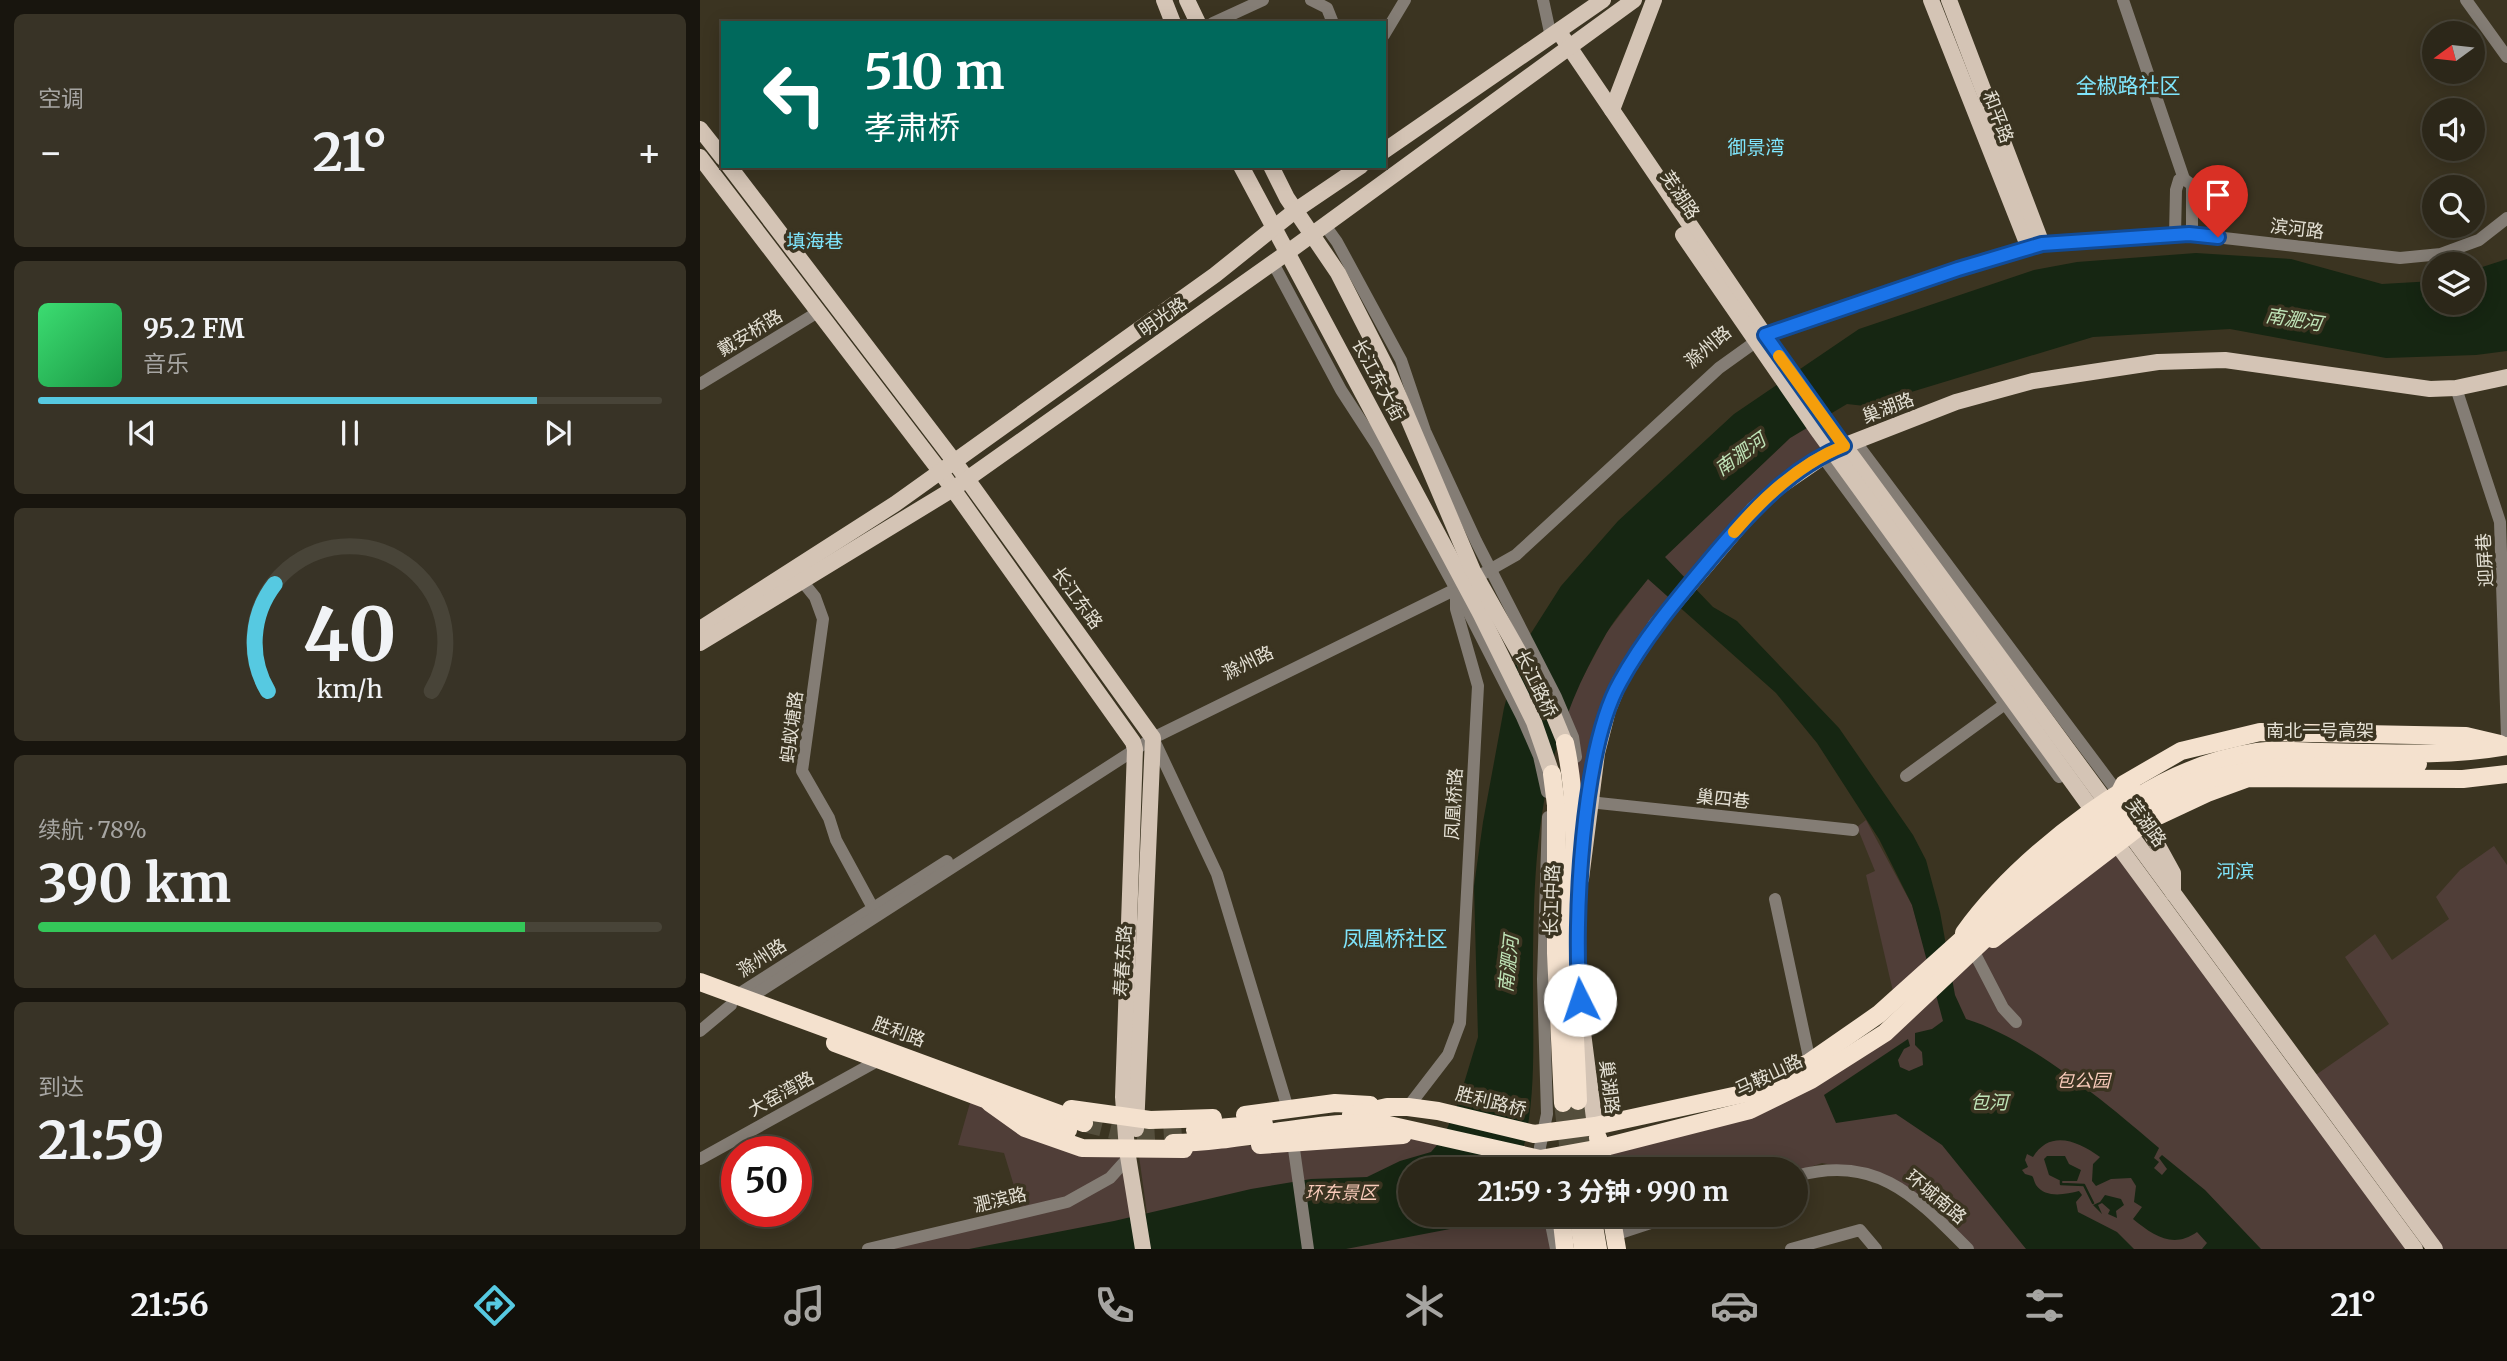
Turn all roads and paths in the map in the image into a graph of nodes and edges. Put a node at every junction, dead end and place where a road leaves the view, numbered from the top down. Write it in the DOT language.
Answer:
graph roads {
  1 [pos="1164,0"];
  2 [pos="1187,0"];
  3 [pos="1263,0"];
  4 [pos="1311,0"];
  5 [pos="1405,0"];
  6 [pos="1543,0"];
  7 [pos="1551,0"];
  8 [pos="1603,0"];
  9 [pos="1634,0"];
  10 [pos="1654,0"];
  11 [pos="1931,0"];
  12 [pos="1949,0"];
  13 [pos="2123,0"];
  14 [pos="2466,0"];
  15 [pos="1172,21"];
  16 [pos="1198,21"];
  17 [pos="1217,21"];
  18 [pos="1332,21"];
  19 [pos="1386,32"];
  20 [pos="1555,34"];
  21 [pos="1565,50"];
  22 [pos="2507,57"];
  23 [pos="1612,110"];
  24 [pos="700,129"];
  25 [pos="1386,150"];
  26 [pos="721,155"];
  27 [pos="700,157"];
  28 [pos="731,168"];
  29 [pos="1242,168"];
  30 [pos="1272,168"];
  31 [pos="1355,168"];
  32 [pos="2184,179"];
  33 [pos="1296,210"];
  34 [pos="2507,218"];
  35 [pos="1273,228"];
  36 [pos="1318,228"];
  37 [pos="2192,234"];
  38 [pos="2175,235"];
  39 [pos="2035,246"];
  40 [pos="1288,252"];
  41 [pos="1273,263"];
  42 [pos="818,312"];
  43 [pos="1756,337"];
  44 [pos="2507,377"];
  45 [pos="700,384"];
  46 [pos="2456,388"];
  47 [pos="1838,449"];
  48 [pos="954,461"];
  49 [pos="940,471"];
  50 [pos="967,479"];
  51 [pos="953,489"];
  52 [pos="1470,577"];
  53 [pos="802,581"];
  54 [pos="1496,594"];
  55 [pos="1474,613"];
  56 [pos="700,629"];
  57 [pos="700,643"];
  58 [pos="2005,704"];
  59 [pos="1151,734"];
  60 [pos="2507,737"];
  61 [pos="1569,740"];
  62 [pos="1134,746"];
  63 [pos="2507,746"];
  64 [pos="2507,756"];
  65 [pos="1552,774"];
  66 [pos="2507,774"];
  67 [pos="1906,776"];
  68 [pos="1589,802"];
  69 [pos="2101,805"];
  70 [pos="2145,822"];
  71 [pos="1853,830"];
  72 [pos="2123,839"];
  73 [pos="1582,847"];
  74 [pos="1574,893"];
  75 [pos="2173,893"];
  76 [pos="1775,899"];
  77 [pos="873,908"];
  78 [pos="1983,931"];
  79 [pos="1962,954"];
  80 [pos="700,982"];
  81 [pos="1926,983"];
  82 [pos="700,994"];
  83 [pos="739,1000"];
  84 [pos="2016,1022"];
  85 [pos="700,1031"];
  86 [pos="878,1060"];
  87 [pos="1810,1062"];
  88 [pos="991,1096"];
  89 [pos="1387,1107"];
  90 [pos="1408,1107"];
  91 [pos="1288,1109"];
  92 [pos="1129,1115"];
  93 [pos="1595,1126"];
  94 [pos="1079,1128"];
  95 [pos="1195,1130"];
  96 [pos="1428,1133"];
  97 [pos="1543,1133"];
  98 [pos="1293,1142"];
  99 [pos="1173,1143"];
  100 [pos="1601,1148"];
  101 [pos="1131,1152"];
  102 [pos="1525,1157"];
  103 [pos="1547,1157"];
  104 [pos="1569,1157"];
  105 [pos="1603,1157"];
  106 [pos="700,1159"];
  107 [pos="1808,1175"];
  108 [pos="1138,1186"];
  109 [pos="1552,1227"];
  110 [pos="1562,1227"];
  111 [pos="1580,1227"];
  112 [pos="1594,1227"];
  113 [pos="1649,1227"];
  114 [pos="1615,1242"];
  115 [pos="868,1249"];
  116 [pos="1143,1249"];
  117 [pos="1153,1249"];
  118 [pos="1308,1249"];
  119 [pos="1556,1249"];
  120 [pos="1565,1249"];
  121 [pos="1583,1249"];
  122 [pos="1598,1249"];
  123 [pos="1791,1249"];
  124 [pos="1876,1249"];
  125 [pos="1968,1249"];
  126 [pos="2414,1249"];
  127 [pos="2435,1249"];
  1 -- 15 [label="main road"];
  2 -- 16 [label="main road"];
  3 -- 17 [label="street"];
  4 -- 18 [label="street"];
  5 -- 19 [label="street"];
  6 -- 20 [label="street"];
  7 -- 20 [label="street"];
  8 -- 20 [label="main road"];
  9 -- 21 [label="main road, 明光路"];
  10 -- 23 [label="main road"];
  11 -- 39 [label="main road, 和平路"];
  12 -- 39 [label="main road, 和平路"];
  13 -- 32 [label="street"];
  14 -- 22 [label="street"];
  20 -- 21 [label="main road, 芜湖路"];
  20 -- 25 [label="main road"];
  21 -- 23 [label="main road, 芜湖路"];
  21 -- 36 [label="main road, 明光路"];
  21 -- 43 [label="main road, 芜湖路"];
  23 -- 43 [label="main road, 芜湖路"];
  24 -- 26 [label="main road"];
  27 -- 42 [label="main road"];
  28 -- 48 [label="main road, 长江东路"];
  29 -- 35 [label="main road, 长江东大街"];
  30 -- 33 [label="main road, 长江东大街"];
  31 -- 33 [label="main road, 明光路"];
  32 -- 37 [label="street"];
  32 -- 38 [label="street"];
  33 -- 35 [label="main road, 明光路"];
  33 -- 36 [label="main road, 长江东大街"];
  34 -- 37 [label="street, 滨河路"];
  35 -- 40 [label="main road, 长江东大街"];
  35 -- 48 [label="main road, 明光路"];
  36 -- 40 [label="main road, 明光路"];
  36 -- 52 [label="main road, 长江东大街"];
  37 -- 38 [label="street, 滨河路"];
  38 -- 39 [label="street, 滨河路"];
  39 -- 43 [label="street, 滨河路"];
  40 -- 41 [label="main road, 明光路"];
  40 -- 52 [label="main road, 长江东大街"];
  41 -- 50 [label="main road, 明光路"];
  41 -- 52 [label="street"];
  42 -- 45 [label="street, 戴安桥路"];
  42 -- 49 [label="main road"];
  43 -- 47 [label="main road, 芜湖路"];
  43 -- 52 [label="street, 滁州路"];
  44 -- 46 [label="main road, 巢湖路"];
  46 -- 47 [label="main road, 巢湖路"];
  46 -- 60 [label="street, 迎屏巷"];
  47 -- 58 [label="street"];
  47 -- 68 [label="main road, 巢湖路"];
  47 -- 69 [label="main road, 芜湖路"];
  48 -- 49 [label="main road, 明光路"];
  48 -- 50 [label="main road, 长江东路"];
  49 -- 51 [label="main road"];
  49 -- 56 [label="main road, 明光路"];
  50 -- 51 [label="main road, 明光路"];
  50 -- 59 [label="main road, 长江东路"];
  51 -- 53 [label="main road, 明光路"];
  51 -- 62 [label="main road"];
  52 -- 54 [label="main road, 长江东大街"];
  52 -- 55 [label="main road, 长江东大街"];
  52 -- 59 [label="street, 滁州路"];
  52 -- 90 [label="street, 凤凰桥路"];
  53 -- 57 [label="main road, 明光路"];
  53 -- 77 [label="street, 蚂蚁塘路"];
  54 -- 61 [label="main road, 长江路桥"];
  55 -- 65 [label="main road, 长江路桥"];
  55 -- 97 [label="street"];
  58 -- 67 [label="street"];
  58 -- 69 [label="street"];
  59 -- 62 [label="street, 滁州路"];
  59 -- 91 [label="street, 长江东路"];
  59 -- 92 [label="main road, 寿春东路"];
  60 -- 69 [label="highway"];
  61 -- 73 [label="street"];
  61 -- 74 [label="highway, 长江中路"];
  62 -- 77 [label="street, 滁州路"];
  62 -- 83 [label="street, 滁州路"];
  62 -- 92 [label="main road, 寿春东路"];
  63 -- 69 [label="highway, bridge"];
  63 -- 78 [label="highway, 南北一号高架, bridge"];
  64 -- 78 [label="highway, 南北一号高架, bridge"];
  65 -- 74 [label="highway, 长江中路"];
  66 -- 70 [label="highway"];
  68 -- 71 [label="street, 巢四巷"];
  68 -- 73 [label="main road, 巢湖路"];
  69 -- 72 [label="main road, 芜湖路"];
  69 -- 79 [label="highway"];
  70 -- 72 [label="highway"];
  70 -- 75 [label="main road"];
  72 -- 75 [label="main road, 芜湖路"];
  72 -- 79 [label="highway"];
  72 -- 126 [label="main road, 芜湖路"];
  73 -- 74 [label="street"];
  73 -- 93 [label="main road, 巢湖路"];
  75 -- 127 [label="main road, 芜湖路"];
  76 -- 87 [label="street"];
  77 -- 83 [label="street, 滁州路"];
  78 -- 79 [label="highway, 马鞍山路"];
  79 -- 81 [label="highway, 马鞍山路"];
  79 -- 84 [label="street"];
  80 -- 83 [label="highway, 胜利路"];
  81 -- 87 [label="highway, 马鞍山路"];
  81 -- 100 [label="highway, 马鞍山路"];
  82 -- 83 [label="highway, 胜利路"];
  83 -- 85 [label="street"];
  83 -- 86 [label="highway, 胜利路"];
  83 -- 88 [label="highway, 胜利路"];
  86 -- 88 [label="highway, 胜利路"];
  86 -- 106 [label="street, 大窑湾路"];
  87 -- 93 [label="highway, 马鞍山路"];
  88 -- 92 [label="highway"];
  88 -- 94 [label="highway, 胜利路"];
  88 -- 101 [label="highway"];
  89 -- 90 [label="highway"];
  89 -- 91 [label="highway"];
  89 -- 95 [label="highway"];
  90 -- 97 [label="highway, 胜利路桥"];
  91 -- 92 [label="highway"];
  92 -- 101 [label="main road, 寿春东路"];
  93 -- 97 [label="highway, 马鞍山路"];
  93 -- 100 [label="highway"];
  96 -- 98 [label="highway"];
  96 -- 99 [label="highway"];
  96 -- 102 [label="highway, 马鞍山路"];
  97 -- 103 [label="highway"];
  98 -- 101 [label="highway"];
  98 -- 118 [label="street"];
  100 -- 104 [label="highway, 马鞍山路"];
  100 -- 105 [label="highway"];
  101 -- 108 [label="main road, 寿春东路"];
  101 -- 115 [label="street, 淝滨路"];
  107 -- 125 [label="street, 环城南路"];
  108 -- 116 [label="main road"];
  108 -- 117 [label="main road"];
  109 -- 119 [label="street"];
  110 -- 120 [label="highway"];
  111 -- 121 [label="highway"];
  112 -- 122 [label="highway"];
  113 -- 114 [label="street"];
  123 -- 124 [label="street"];
}
